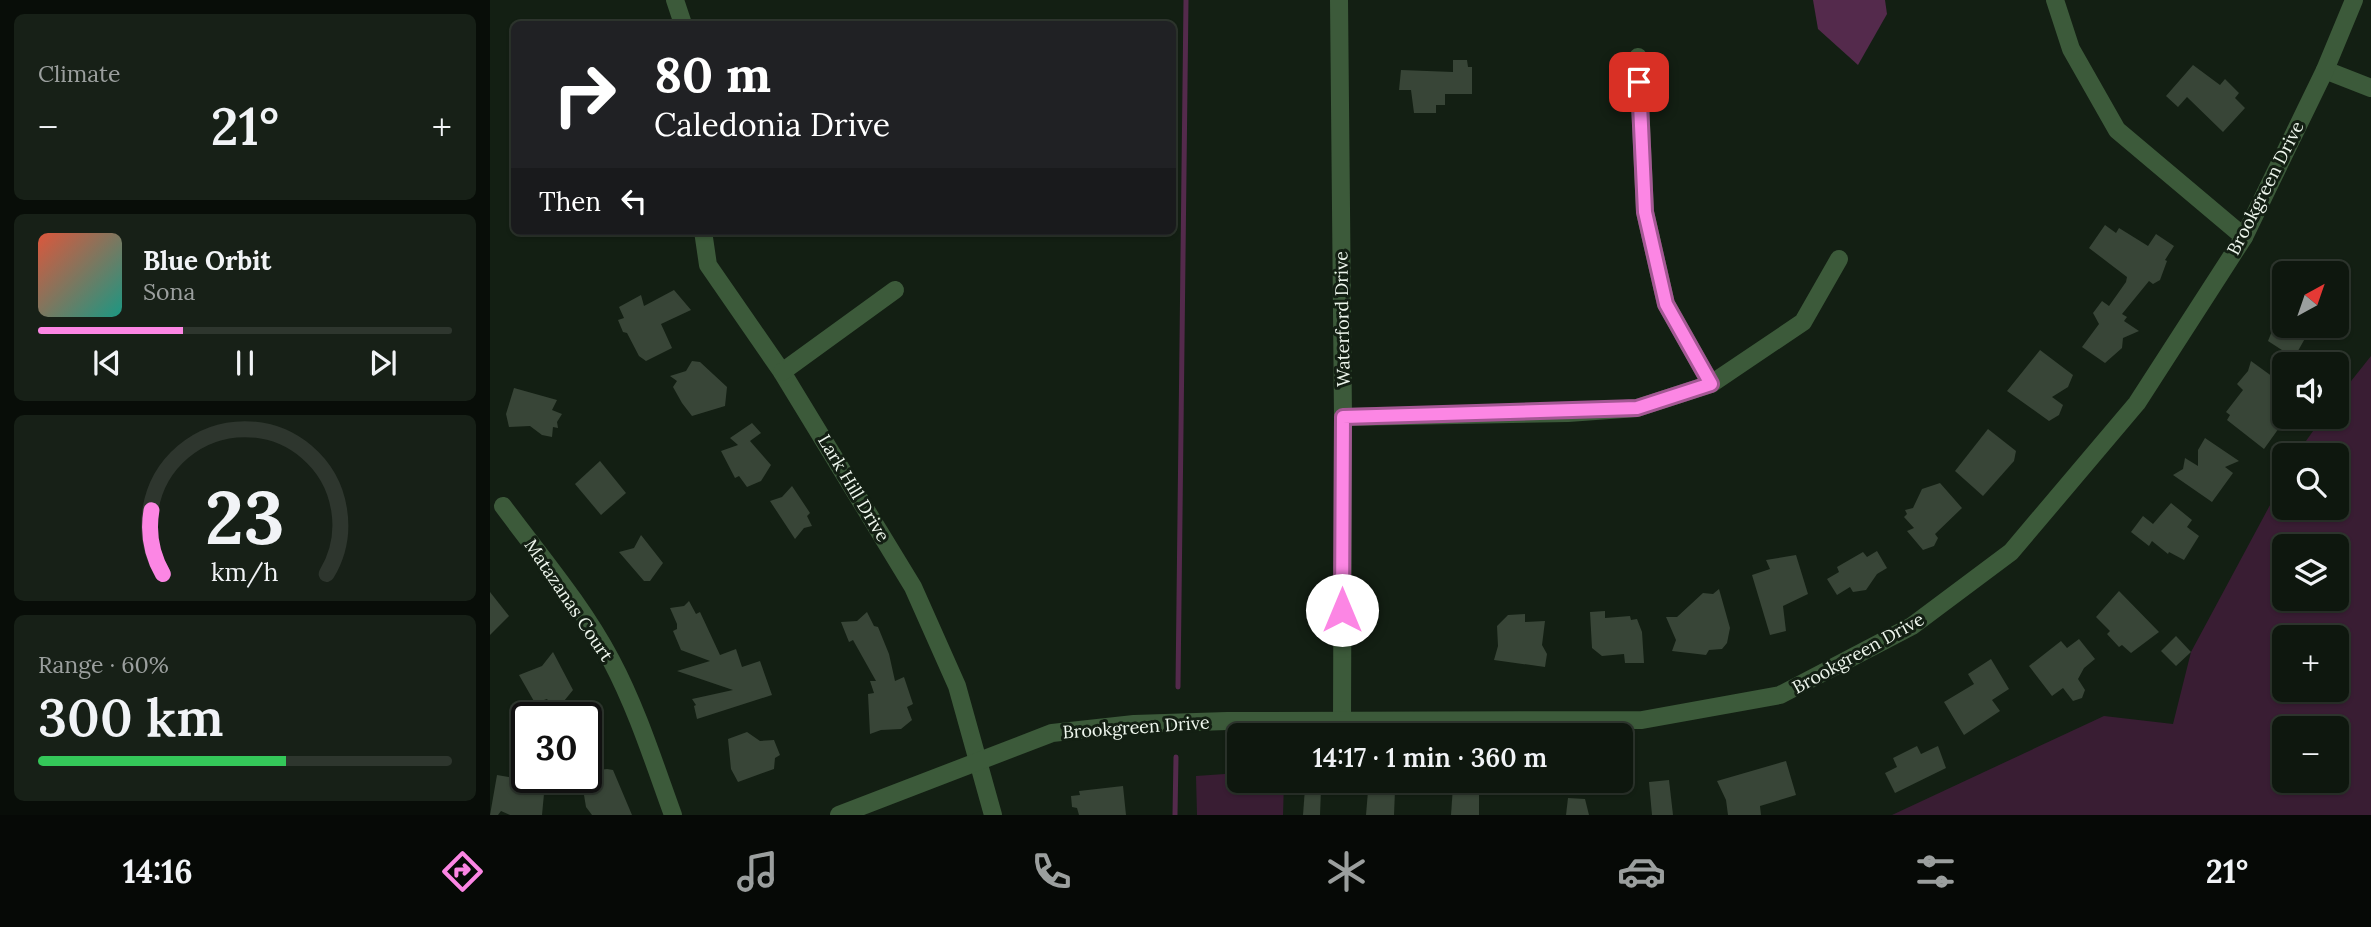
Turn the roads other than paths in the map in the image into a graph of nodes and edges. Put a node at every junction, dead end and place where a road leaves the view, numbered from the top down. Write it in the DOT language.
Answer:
graph roads {
  1 [pos="675,0"];
  2 [pos="1339,0"];
  3 [pos="2055,0"];
  4 [pos="2354,0"];
  5 [pos="682,21"];
  6 [pos="1637,57"];
  7 [pos="2325,70"];
  8 [pos="2371,88"];
  9 [pos="704,235"];
  10 [pos="2244,237"];
  11 [pos="1839,258"];
  12 [pos="895,290"];
  13 [pos="782,372"];
  14 [pos="1711,384"];
  15 [pos="1343,417"];
  16 [pos="503,506"];
  17 [pos="1342,721"];
  18 [pos="976,761"];
  19 [pos="673,815"];
  20 [pos="839,815"];
  21 [pos="993,815"];
  1 -- 5 [label="street"];
  2 -- 15 [label="street, Waterford Drive"];
  3 -- 10 [label="street"];
  4 -- 7 [label="street, Brookgreen Drive"];
  6 -- 14 [label="street"];
  7 -- 8 [label="street"];
  7 -- 10 [label="street, Brookgreen Drive"];
  9 -- 13 [label="street, Lark Hill Drive"];
  10 -- 17 [label="street, Brookgreen Drive"];
  11 -- 14 [label="street"];
  12 -- 13 [label="street"];
  13 -- 18 [label="street, Lark Hill Drive"];
  14 -- 15 [label="street"];
  15 -- 17 [label="street, Waterford Drive"];
  16 -- 19 [label="street, Matazanas Court"];
  17 -- 18 [label="street, Brookgreen Drive"];
  18 -- 20 [label="street, Brookgreen Drive"];
  18 -- 21 [label="street, Lark Hill Drive"];
}
